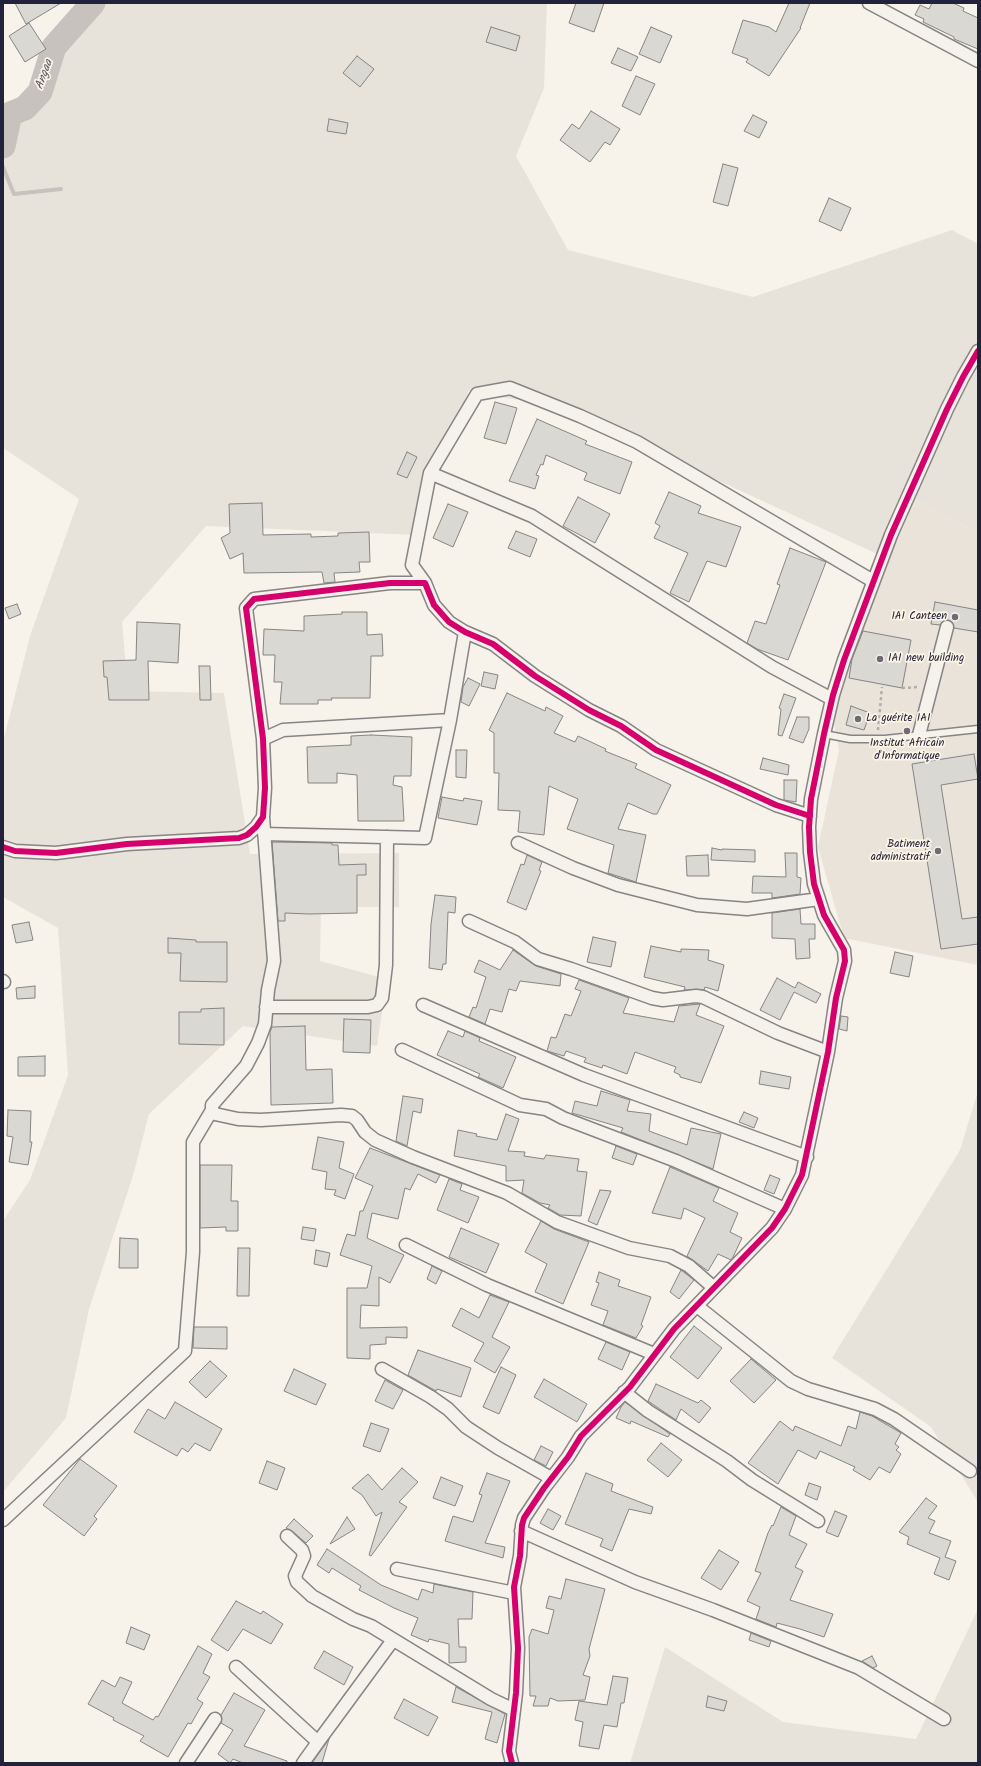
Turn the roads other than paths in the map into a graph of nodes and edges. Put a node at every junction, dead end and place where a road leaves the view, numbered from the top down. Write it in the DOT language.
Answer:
graph roads {
  1 [pos="869,3"];
  2 [pos="978,61"];
  3 [pos="978,351"];
  4 [pos="430,473"];
  5 [pos="873,581"];
  6 [pos="425,583"];
  7 [pos="947,627"];
  8 [pos="465,632"];
  9 [pos="832,699"];
  10 [pos="450,720"];
  11 [pos="978,729"];
  12 [pos="824,734"];
  13 [pos="919,735"];
  14 [pos="263,739"];
  15 [pos="810,816"];
  16 [pos="262,817"];
  17 [pos="264,834"];
  18 [pos="387,837"];
  19 [pos="518,843"];
  20 [pos="3,847"];
  21 [pos="819,898"];
  22 [pos="468,921"];
  23 [pos="423,1005"];
  24 [pos="266,1007"];
  25 [pos="402,1050"];
  26 [pos="828,1052"];
  27 [pos="212,1110"];
  28 [pos="807,1157"];
  29 [pos="785,1209"];
  30 [pos="406,1245"];
  31 [pos="714,1287"];
  32 [pos="697,1306"];
  33 [pos="654,1354"];
  34 [pos="382,1369"];
  35 [pos="624,1392"];
  36 [pos="970,1471"];
  37 [pos="551,1478"];
  38 [pos="3,1520"];
  39 [pos="818,1521"];
  40 [pos="521,1531"];
  41 [pos="287,1536"];
  42 [pos="397,1570"];
  43 [pos="514,1593"];
  44 [pos="393,1640"];
  45 [pos="236,1667"];
  46 [pos="514,1710"];
  47 [pos="215,1719"];
  48 [pos="944,1719"];
  49 [pos="318,1742"];
  50 [pos="186,1763"];
  51 [pos="303,1763"];
  52 [pos="512,1763"];
  1 -- 2 [label="street"];
  3 -- 5 [label="street"];
  4 -- 5 [label="street"];
  4 -- 6 [label="street"];
  4 -- 9 [label="street"];
  5 -- 9 [label="street"];
  6 -- 8 [label="street"];
  6 -- 14 [label="street"];
  7 -- 13 [label="street"];
  8 -- 10 [label="street"];
  8 -- 15 [label="street"];
  9 -- 12 [label="street"];
  10 -- 14 [label="street"];
  10 -- 18 [label="street"];
  11 -- 13 [label="lane"];
  12 -- 13 [label="lane"];
  12 -- 15 [label="street"];
  14 -- 16 [label="street"];
  15 -- 21 [label="street"];
  16 -- 17 [label="street"];
  16 -- 20 [label="street"];
  17 -- 18 [label="street"];
  17 -- 24 [label="street"];
  18 -- 24 [label="street"];
  19 -- 21 [label="street"];
  21 -- 26 [label="street"];
  22 -- 26 [label="street"];
  23 -- 28 [label="street"];
  24 -- 27 [label="street"];
  25 -- 29 [label="street"];
  26 -- 28 [label="street"];
  27 -- 31 [label="street"];
  27 -- 38 [label="street"];
  28 -- 29 [label="street"];
  29 -- 31 [label="street"];
  30 -- 33 [label="street"];
  31 -- 32 [label="street"];
  32 -- 33 [label="street"];
  32 -- 36 [label="street"];
  33 -- 35 [label="street"];
  34 -- 37 [label="street"];
  35 -- 37 [label="street"];
  35 -- 39 [label="street"];
  37 -- 40 [label="street"];
  40 -- 43 [label="street"];
  40 -- 48 [label="street"];
  41 -- 44 [label="street"];
  42 -- 43 [label="street"];
  43 -- 46 [label="street"];
  44 -- 46 [label="street"];
  44 -- 49 [label="street"];
  45 -- 49 [label="street"];
  46 -- 52 [label="street"];
  47 -- 50 [label="street"];
  49 -- 51 [label="street"];
}
